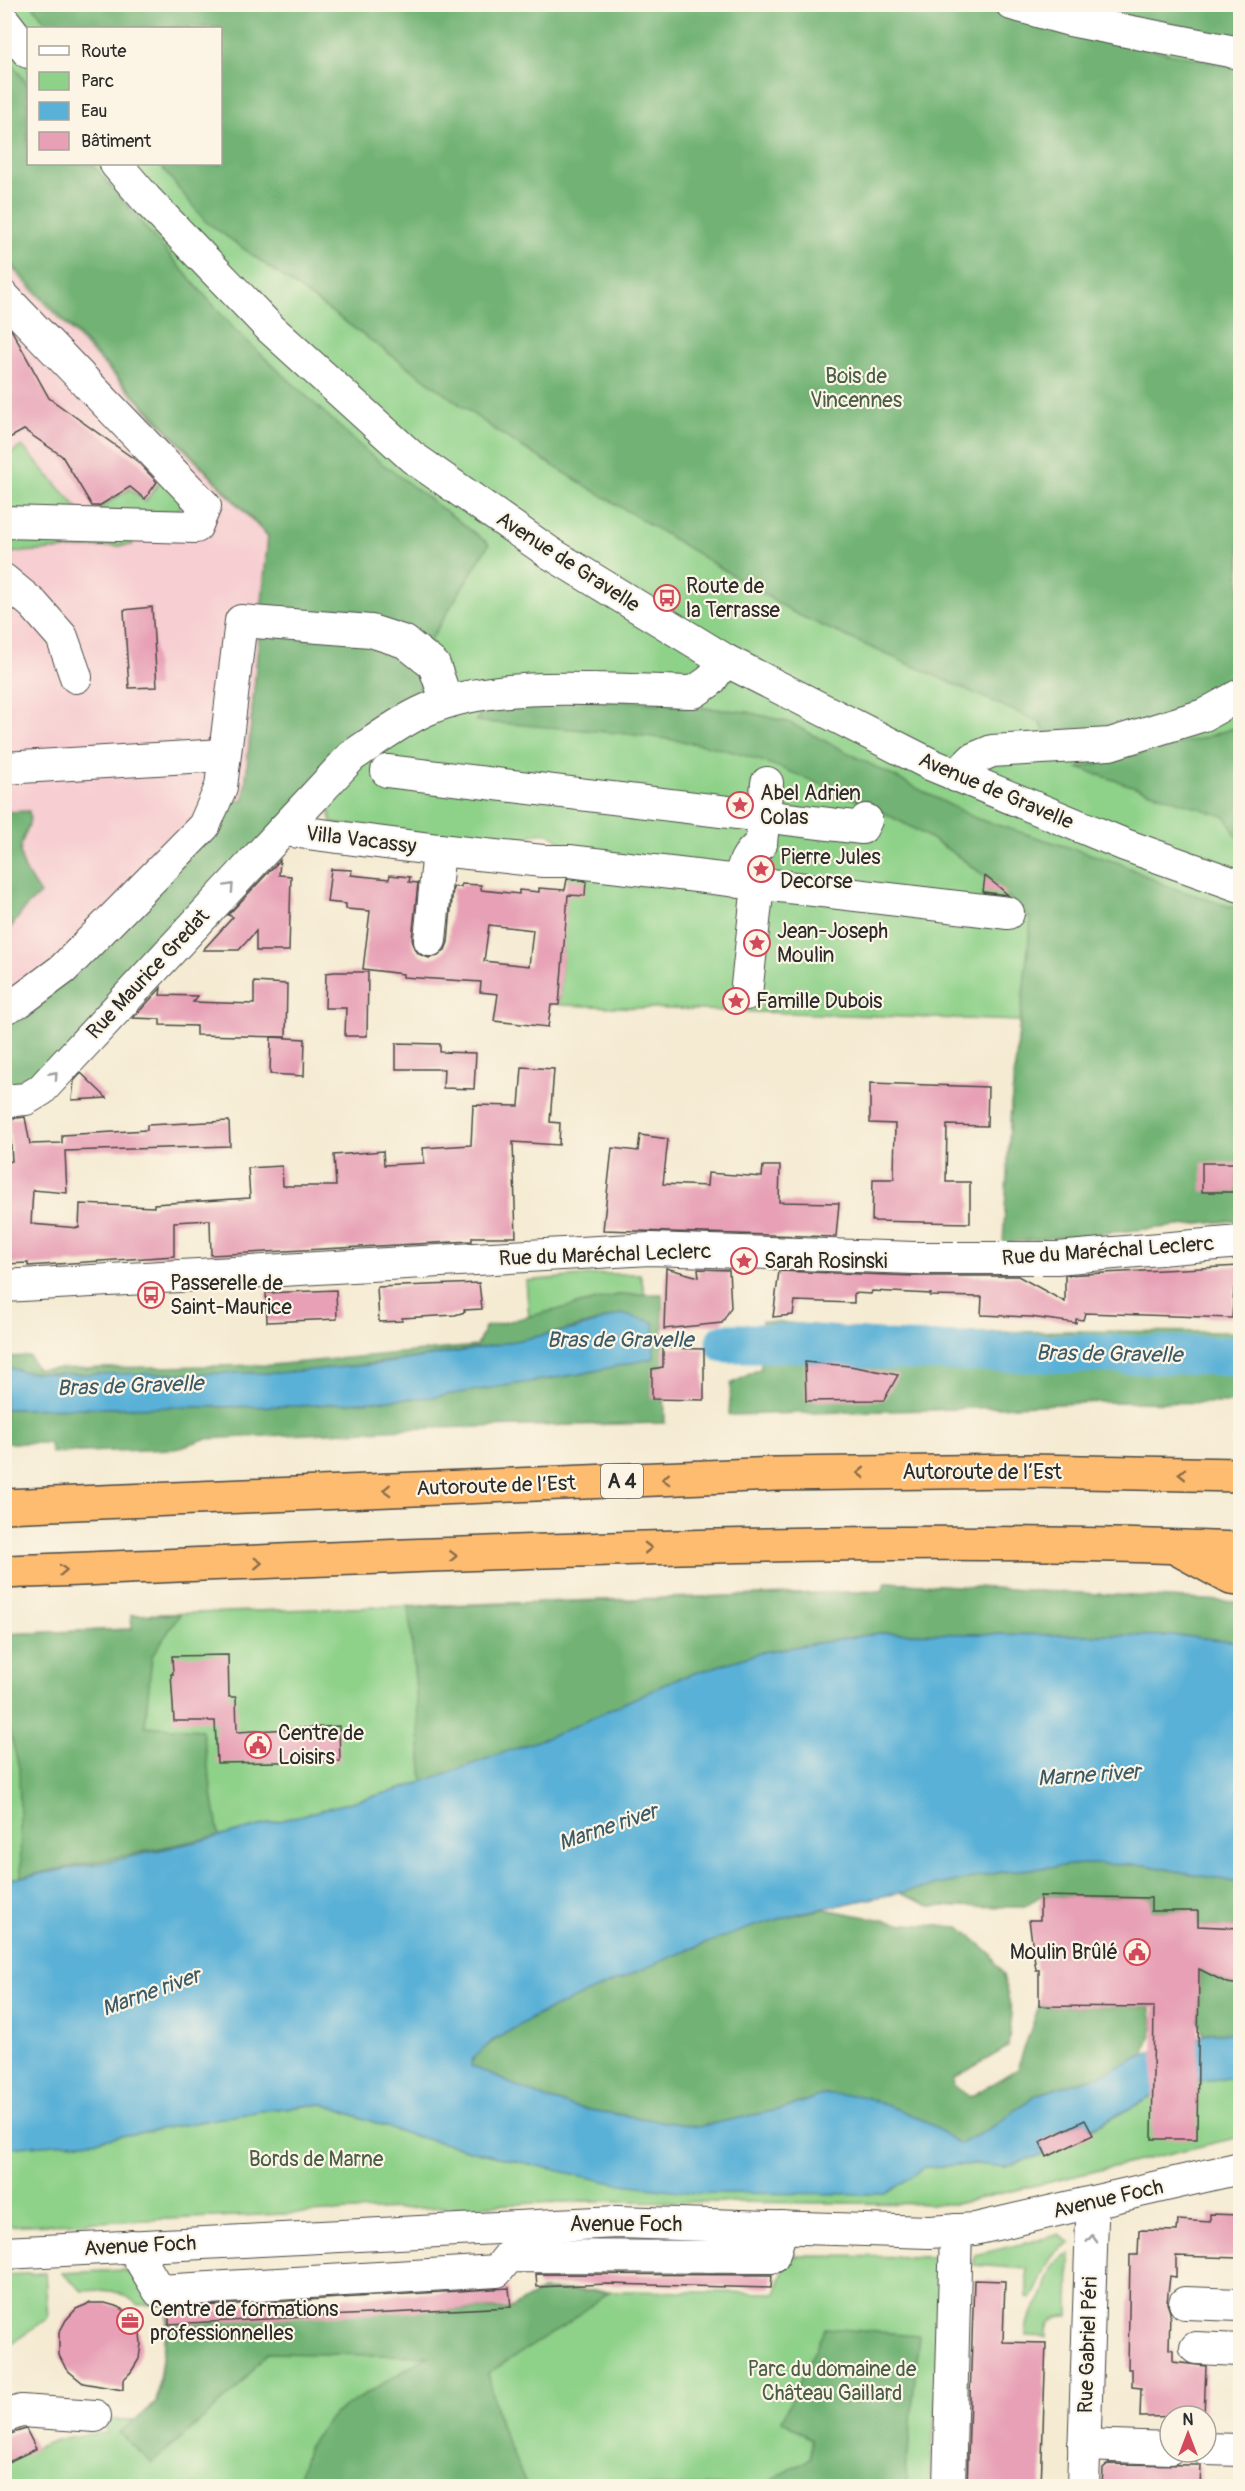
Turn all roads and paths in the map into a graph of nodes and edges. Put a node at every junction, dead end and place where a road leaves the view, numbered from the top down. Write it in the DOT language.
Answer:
graph roads {
  1 [pos="1012,4"];
  2 [pos="4,21"];
  3 [pos="27,51"];
  4 [pos="1240,53"];
  5 [pos="118,165"];
  6 [pos="4,297"];
  7 [pos="4,522"];
  8 [pos="4,580"];
  9 [pos="725,660"];
  10 [pos="76,677"];
  11 [pos="1240,695"];
  12 [pos="447,702"];
  13 [pos="223,755"];
  14 [pos="4,768"];
  15 [pos="387,771"];
  16 [pos="956,776"];
  17 [pos="767,783"];
  18 [pos="866,820"];
  19 [pos="283,830"];
  20 [pos="762,831"];
  21 [pos="439,850"];
  22 [pos="757,885"];
  23 [pos="1240,886"];
  24 [pos="1008,914"];
  25 [pos="430,940"];
  26 [pos="746,994"];
  27 [pos="4,1008"];
  28 [pos="4,1101"];
  29 [pos="1240,1242"];
  30 [pos="4,1286"];
  31 [pos="1240,1475"];
  32 [pos="4,1506"];
  33 [pos="1171,1546"];
  34 [pos="1240,1549"];
  35 [pos="4,1572"];
  36 [pos="1240,1579"];
  37 [pos="1240,2168"];
  38 [pos="1087,2204"];
  39 [pos="782,2227"];
  40 [pos="956,2230"];
  41 [pos="132,2246"];
  42 [pos="4,2253"];
  43 [pos="1185,2302"];
  44 [pos="1240,2305"];
  45 [pos="1196,2349"];
  46 [pos="1240,2350"];
  47 [pos="95,2416"];
  48 [pos="4,2417"];
  49 [pos="1084,2445"];
  50 [pos="1158,2448"];
  51 [pos="1218,2449"];
  52 [pos="1240,2450"];
  53 [pos="949,2487"];
  54 [pos="1083,2487"];
  1 -- 4 [label="street"];
  2 -- 3 [label="street"];
  5 -- 9 [label="street, Avenue de Gravelle"];
  6 -- 7 [label="street"];
  8 -- 10 [label="street"];
  9 -- 12 [label="street"];
  9 -- 16 [label="street, Avenue de Gravelle"];
  11 -- 16 [label="street"];
  12 -- 13 [label="street"];
  12 -- 19 [label="street"];
  13 -- 14 [label="street"];
  13 -- 27 [label="street"];
  15 -- 20 [label="street"];
  16 -- 23 [label="street, Avenue de Gravelle"];
  17 -- 20 [label="street"];
  18 -- 20 [label="street"];
  19 -- 21 [label="street, Villa Vacassy"];
  28 -- 19 [label="street, Rue Maurice Gredat, one-way"];
  20 -- 22 [label="street"];
  21 -- 22 [label="street, Villa Vacassy"];
  21 -- 25 [label="street, Villa Vacassy"];
  22 -- 24 [label="street, Villa Vacassy"];
  22 -- 26 [label="street"];
  29 -- 30 [label="street, Rue du Maréchal Leclerc"];
  31 -- 32 [label="highway, Autoroute de l’Est / A 4, one-way"];
  33 -- 34 [label="highway"];
  35 -- 33 [label="highway, one-way"];
  33 -- 36 [label="highway"];
  37 -- 38 [label="street, Avenue Foch"];
  38 -- 40 [label="street, Avenue Foch"];
  49 -- 38 [label="street, Rue Gabriel Péri, one-way"];
  39 -- 40 [label="street, Avenue Foch"];
  39 -- 41 [label="street, Avenue Foch"];
  39 -- 41 [label="street"];
  40 -- 53 [label="street"];
  41 -- 42 [label="street, Avenue Foch"];
  43 -- 44 [label="street"];
  45 -- 46 [label="street"];
  47 -- 48 [label="street"];
  49 -- 50 [label="street"];
  49 -- 54 [label="street, Rue Gabriel Péri"];
  51 -- 52 [label="street"];
}
